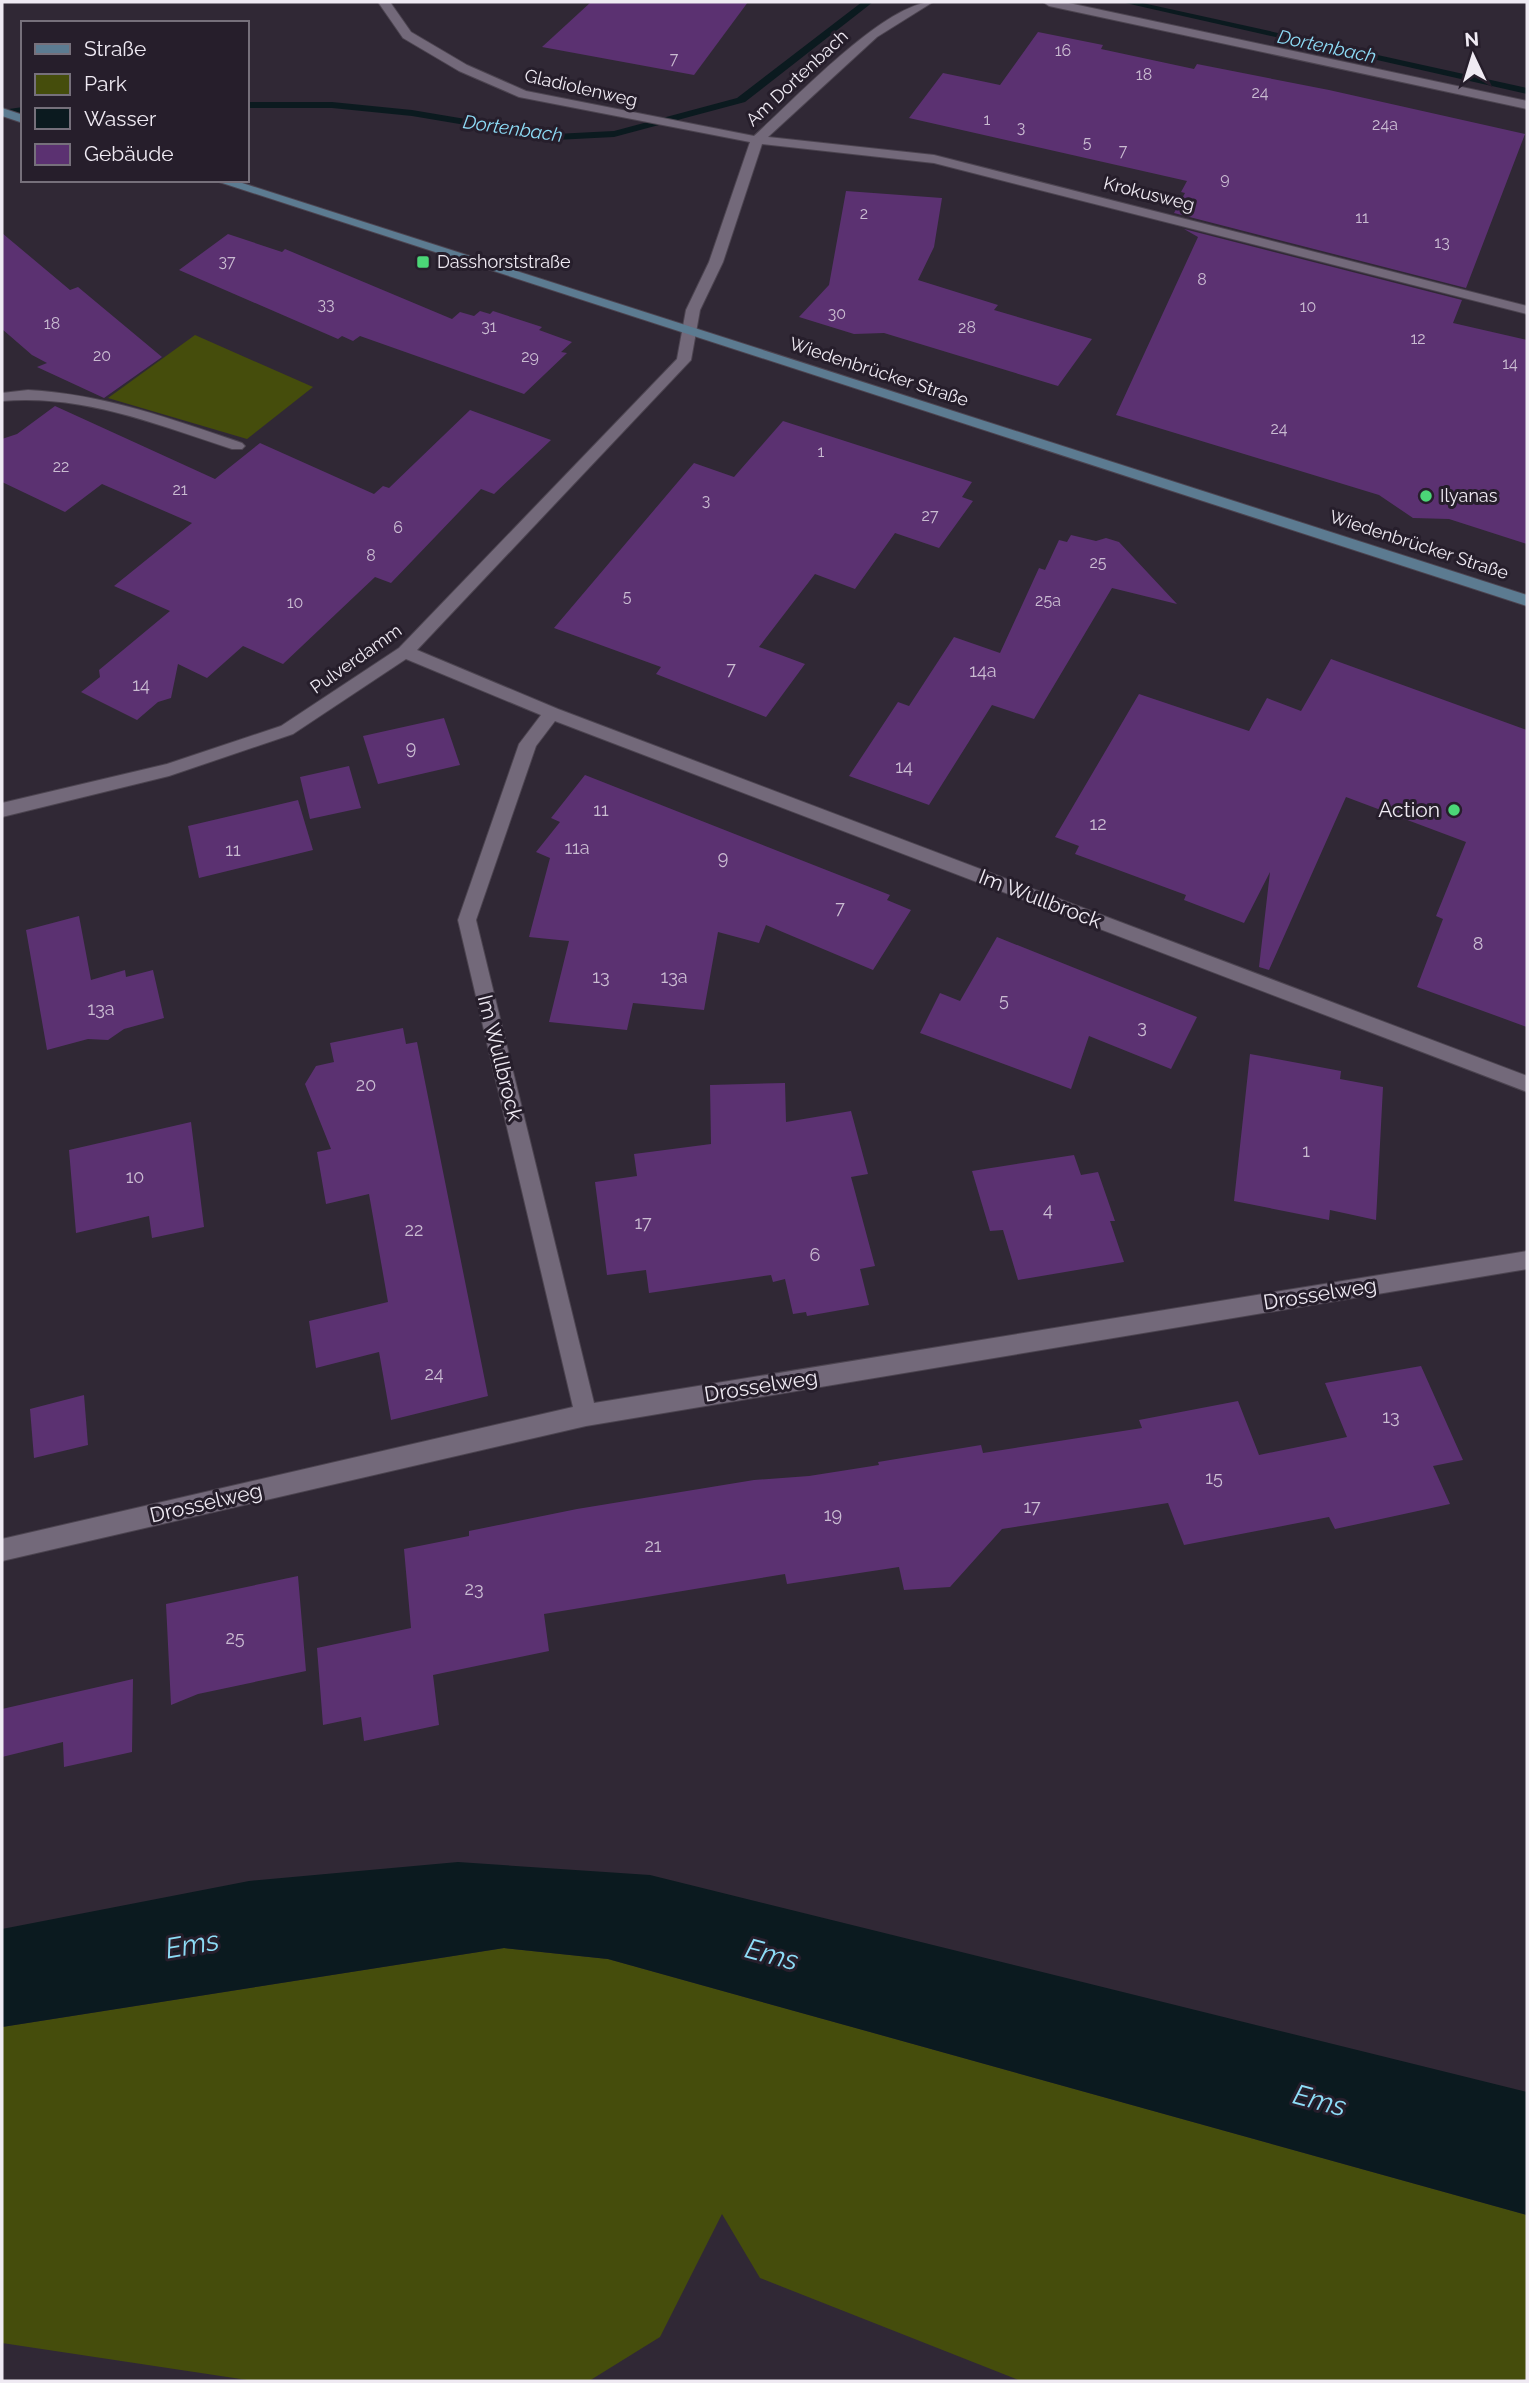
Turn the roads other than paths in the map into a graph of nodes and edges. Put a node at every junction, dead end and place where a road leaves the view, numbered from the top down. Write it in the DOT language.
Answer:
graph roads {
  1 [pos="384,2"];
  2 [pos="927,2"];
  3 [pos="1049,2"];
  4 [pos="1527,105"];
  5 [pos="2,112"];
  6 [pos="21,118"];
  7 [pos="757,140"];
  8 [pos="225,182"];
  9 [pos="1527,310"];
  10 [pos="687,331"];
  11 [pos="2,397"];
  12 [pos="237,446"];
  13 [pos="1527,601"];
  14 [pos="405,652"];
  15 [pos="552,713"];
  16 [pos="2,810"];
  17 [pos="1527,1084"];
  18 [pos="1527,1260"];
  19 [pos="586,1415"];
  20 [pos="2,1550"];
  1 -- 7 [label="street, Gladiolenweg"];
  2 -- 7 [label="street, Am Dortenbach"];
  3 -- 4 [label="street"];
  5 -- 6 [label="main road"];
  7 -- 9 [label="street, Krokusweg"];
  7 -- 10 [label="street, Am Dortenbach"];
  8 -- 10 [label="main road, Wiedenbrücker Straße"];
  10 -- 13 [label="main road, Wiedenbrücker Straße"];
  10 -- 14 [label="street, Pulverdamm"];
  11 -- 12 [label="street"];
  14 -- 15 [label="street, Im Wullbrock"];
  14 -- 16 [label="street, Pulverdamm"];
  15 -- 17 [label="street, Im Wullbrock"];
  15 -- 19 [label="street, Im Wullbrock"];
  18 -- 19 [label="street, Drosselweg"];
  19 -- 20 [label="street, Drosselweg"];
}
